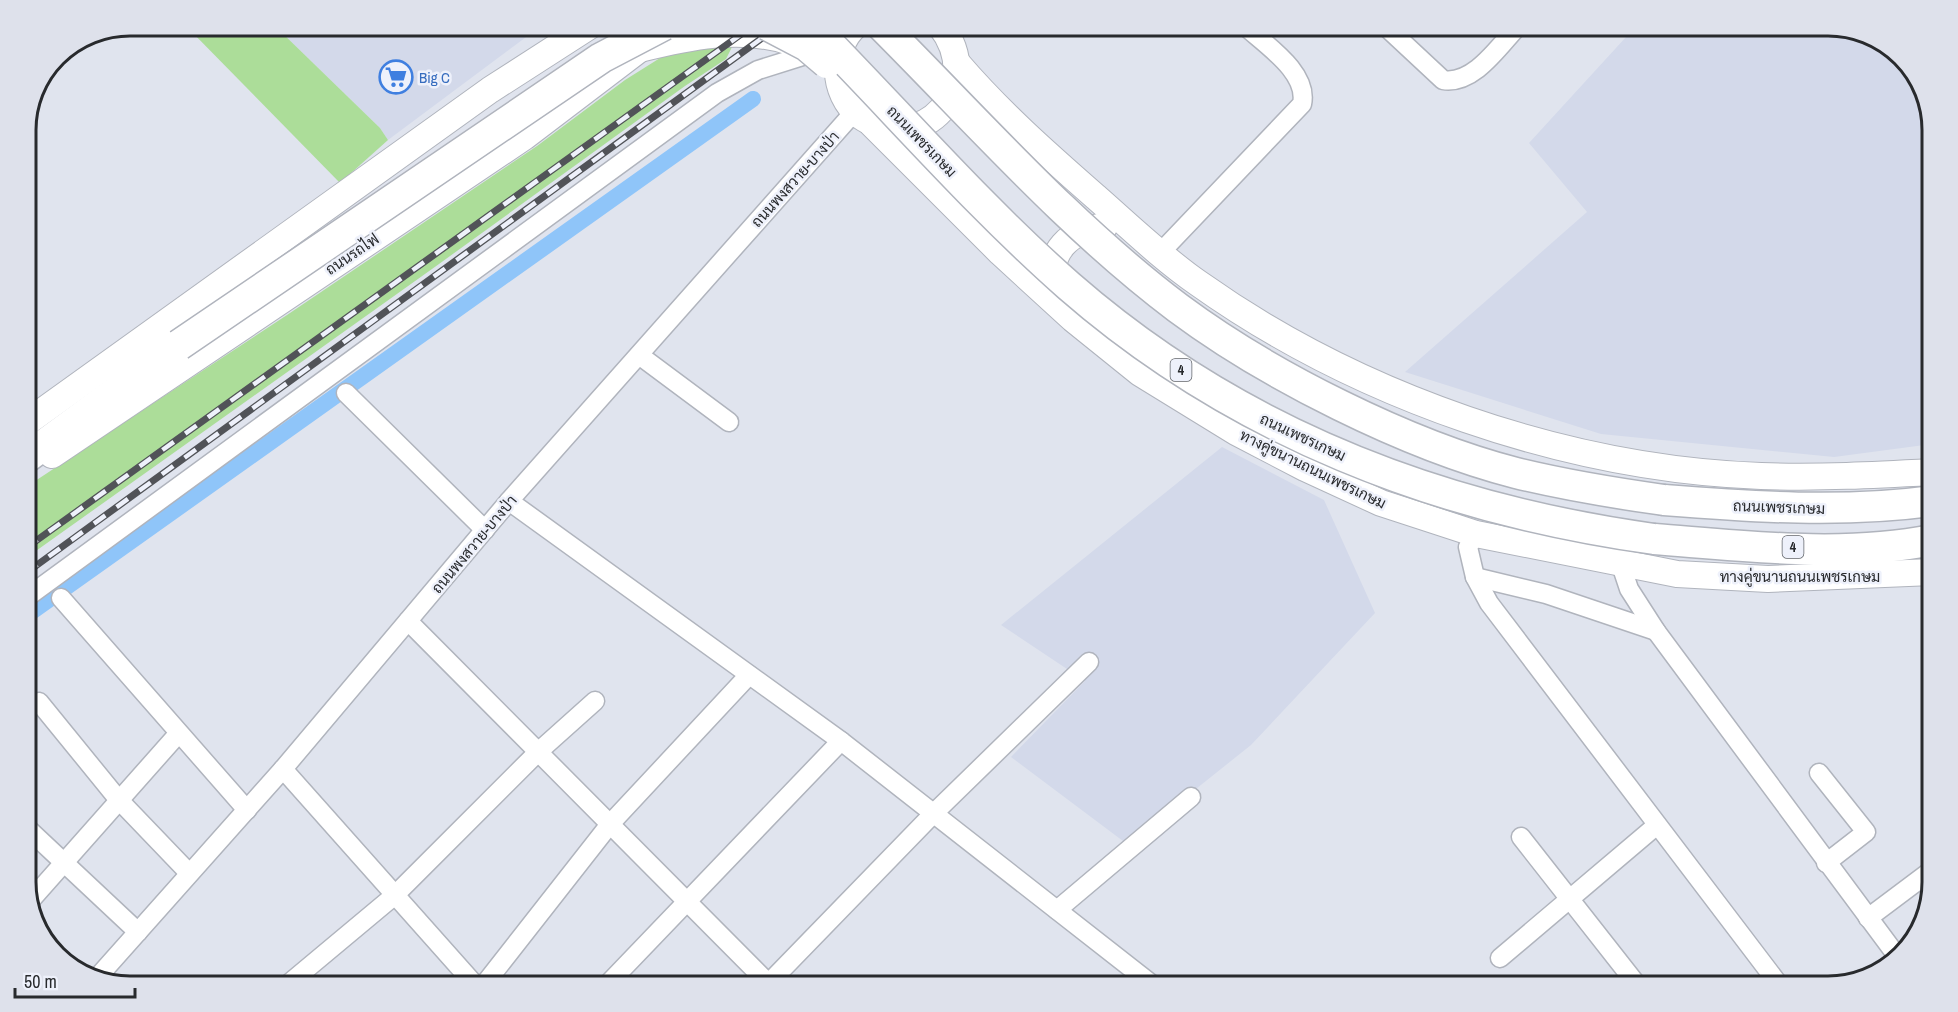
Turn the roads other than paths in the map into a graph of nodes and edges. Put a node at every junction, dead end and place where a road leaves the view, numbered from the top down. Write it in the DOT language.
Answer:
graph roads {
  1 [pos="573,36"];
  2 [pos="644,36"];
  3 [pos="657,36"];
  4 [pos="706,36"];
  5 [pos="787,36"];
  6 [pos="848,36"];
  7 [pos="891,36"];
  8 [pos="950,36"];
  9 [pos="1254,36"];
  10 [pos="1395,36"];
  11 [pos="1509,36"];
  12 [pos="798,37"];
  13 [pos="640,49"];
  14 [pos="958,64"];
  15 [pos="490,90"];
  16 [pos="857,110"];
  17 [pos="524,137"];
  18 [pos="1014,236"];
  19 [pos="1160,253"];
  20 [pos="1197,282"];
  21 [pos="639,355"];
  22 [pos="1140,373"];
  23 [pos="346,393"];
  24 [pos="36,416"];
  25 [pos="729,422"];
  26 [pos="36,451"];
  27 [pos="36,465"];
  28 [pos="1922,472"];
  29 [pos="509,501"];
  30 [pos="1922,502"];
  31 [pos="485,530"];
  32 [pos="1476,534"];
  33 [pos="1922,541"];
  34 [pos="1621,565"];
  35 [pos="1922,572"];
  36 [pos="1475,577"];
  37 [pos="36,591"];
  38 [pos="61,598"];
  39 [pos="408,621"];
  40 [pos="1656,631"];
  41 [pos="1089,662"];
  42 [pos="749,675"];
  43 [pos="595,700"];
  44 [pos="39,702"];
  45 [pos="178,734"];
  46 [pos="841,741"];
  47 [pos="538,752"];
  48 [pos="283,769"];
  49 [pos="1819,773"];
  50 [pos="1191,797"];
  51 [pos="118,799"];
  52 [pos="247,810"];
  53 [pos="933,814"];
  54 [pos="610,824"];
  55 [pos="1657,825"];
  56 [pos="36,837"];
  57 [pos="1521,837"];
  58 [pos="62,862"];
  59 [pos="1826,863"];
  60 [pos="189,873"];
  61 [pos="1922,878"];
  62 [pos="37,893"];
  63 [pos="394,895"];
  64 [pos="1569,898"];
  65 [pos="686,902"];
  66 [pos="1057,910"];
  67 [pos="1868,918"];
  68 [pos="138,932"];
  69 [pos="1893,950"];
  70 [pos="1500,958"];
  71 [pos="103,972"];
  72 [pos="299,976"];
  73 [pos="466,976"];
  74 [pos="492,976"];
  75 [pos="616,976"];
  76 [pos="759,976"];
  77 [pos="779,976"];
  78 [pos="1140,976"];
  79 [pos="1629,976"];
  80 [pos="1772,976"];
  1 -- 15 [label="main road"];
  2 -- 26 [label="highway, bridge"];
  3 -- 13 [label="main road, ถนนรถไฟ"];
  4 -- 13 [label="main road"];
  5 -- 18 [label="highway, bridge"];
  6 -- 16 [label="main road"];
  7 -- 30 [label="highway, ถนนเพชรเกษม, bridge"];
  8 -- 14 [label="main road"];
  9 -- 19 [label="street"];
  10 -- 11 [label="street"];
  12 -- 16 [label="main road, 4"];
  12 -- 18 [label="highway, ถนนเพชรเกษม / 4, bridge"];
  12 -- 37 [label="street"];
  13 -- 17 [label="main road, ถนนรถไฟ"];
  14 -- 16 [label="main road"];
  14 -- 19 [label="main road"];
  15 -- 17 [label="main road"];
  15 -- 24 [label="main road"];
  16 -- 21 [label="street, ถนนพงสวาย-บางป่า"];
  16 -- 22 [label="main road, ทางคู่ขนานถนนเพชรเกษม / 4"];
  17 -- 27 [label="main road, ถนนรถไฟ"];
  18 -- 33 [label="highway, ถนนเพชรเกษม / 4, bridge"];
  19 -- 20 [label="main road"];
  20 -- 22 [label="main road"];
  20 -- 28 [label="main road"];
  21 -- 25 [label="street"];
  21 -- 29 [label="street, ถนนพงสวาย-บางป่า"];
  22 -- 32 [label="main road, ทางคู่ขนานถนนเพชรเกษม / 4"];
  23 -- 31 [label="street"];
  29 -- 31 [label="street, ถนนพงสวาย-บางป่า"];
  29 -- 42 [label="street"];
  31 -- 39 [label="street, ถนนพงสวาย-บางป่า"];
  32 -- 34 [label="main road, ทางคู่ขนานถนนเพชรเกษม / 4"];
  32 -- 36 [label="street"];
  34 -- 35 [label="main road, ทางคู่ขนานถนนเพชรเกษม / 4"];
  34 -- 40 [label="street"];
  36 -- 40 [label="street"];
  36 -- 55 [label="street"];
  38 -- 45 [label="street"];
  39 -- 47 [label="street"];
  39 -- 48 [label="street, ถนนพงสวาย-บางป่า"];
  40 -- 59 [label="street"];
  41 -- 53 [label="street"];
  42 -- 46 [label="street"];
  42 -- 54 [label="street"];
  43 -- 47 [label="street"];
  44 -- 51 [label="street"];
  45 -- 51 [label="street"];
  45 -- 52 [label="street"];
  46 -- 53 [label="street"];
  46 -- 65 [label="street"];
  47 -- 54 [label="street"];
  47 -- 63 [label="street"];
  48 -- 52 [label="street, ถนนพงสวาย-บางป่า"];
  48 -- 63 [label="street"];
  49 -- 59 [label="street"];
  50 -- 66 [label="street"];
  51 -- 58 [label="street"];
  51 -- 60 [label="street"];
  52 -- 60 [label="street, ถนนพงสวาย-บางป่า"];
  53 -- 66 [label="street"];
  53 -- 77 [label="street"];
  54 -- 65 [label="street"];
  54 -- 74 [label="street"];
  55 -- 64 [label="street"];
  55 -- 80 [label="street"];
  56 -- 58 [label="street"];
  57 -- 64 [label="street"];
  58 -- 62 [label="street"];
  58 -- 68 [label="street"];
  59 -- 67 [label="street"];
  60 -- 68 [label="street, ถนนพงสวาย-บางป่า"];
  61 -- 67 [label="street"];
  63 -- 72 [label="street"];
  63 -- 73 [label="street"];
  64 -- 70 [label="street"];
  64 -- 79 [label="street"];
  65 -- 75 [label="street"];
  65 -- 76 [label="street"];
  66 -- 78 [label="street"];
  67 -- 69 [label="street"];
  68 -- 71 [label="street, ถนนพงสวาย-บางป่า"];
}
